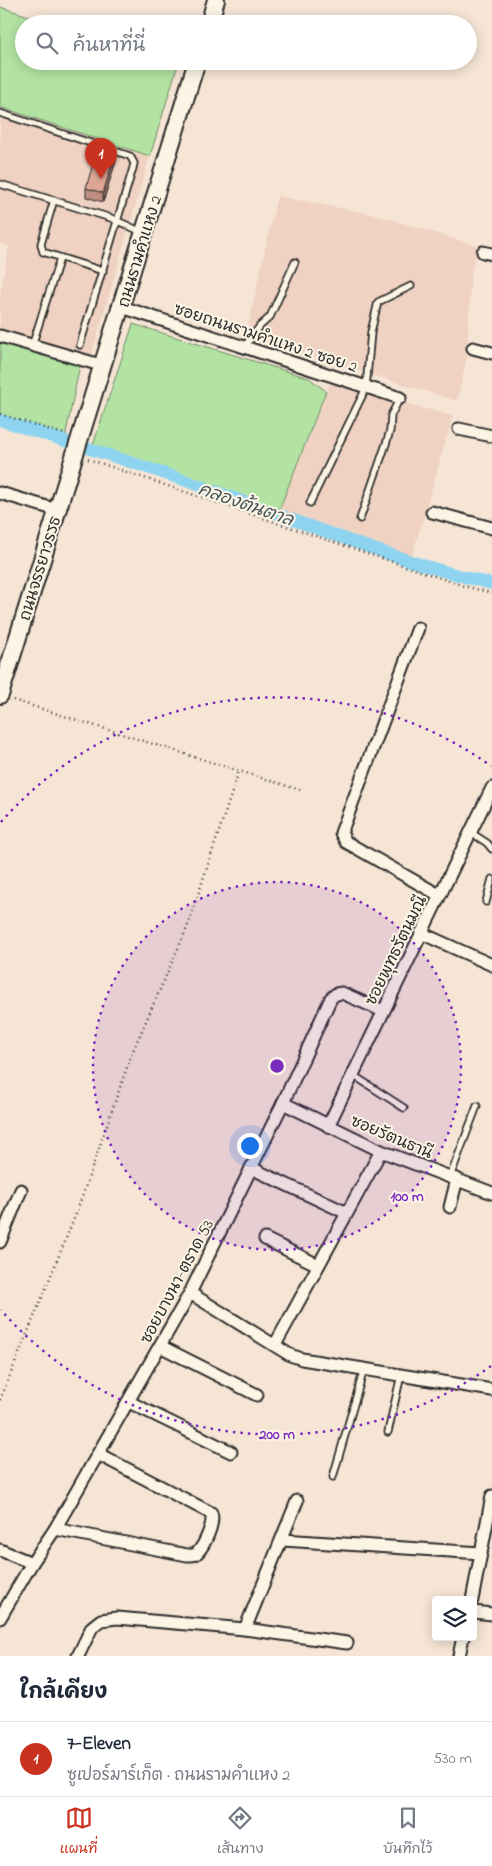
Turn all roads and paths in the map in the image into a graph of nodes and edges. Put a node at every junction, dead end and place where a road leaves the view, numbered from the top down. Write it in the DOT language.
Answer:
graph roads {
  1 [pos="216,0"];
  2 [pos="212,15"];
  3 [pos="194,70"];
  4 [pos="0,113"];
  5 [pos="0,184"];
  6 [pos="54,200"];
  7 [pos="118,221"];
  8 [pos="144,233"];
  9 [pos="60,258"];
  10 [pos="295,262"];
  11 [pos="102,271"];
  12 [pos="411,286"];
  13 [pos="122,307"];
  14 [pos="0,336"];
  15 [pos="80,345"];
  16 [pos="32,346"];
  17 [pos="244,347"];
  18 [pos="473,348"];
  19 [pos="492,353"];
  20 [pos="104,366"];
  21 [pos="366,388"];
  22 [pos="400,398"];
  23 [pos="0,414"];
  24 [pos="459,429"];
  25 [pos="492,436"];
  26 [pos="78,446"];
  27 [pos="0,492"];
  28 [pos="310,503"];
  29 [pos="57,510"];
  30 [pos="432,512"];
  31 [pos="360,519"];
  32 [pos="492,528"];
  33 [pos="492,593"];
  34 [pos="418,628"];
  35 [pos="3,676"];
  36 [pos="0,696"];
  37 [pos="239,771"];
  38 [pos="492,788"];
  39 [pos="300,790"];
  40 [pos="470,832"];
  41 [pos="492,849"];
  42 [pos="492,879"];
  43 [pos="439,895"];
  44 [pos="486,902"];
  45 [pos="420,933"];
  46 [pos="492,965"];
  47 [pos="383,1011"];
  48 [pos="353,1075"];
  49 [pos="283,1103"];
  50 [pos="477,1106"];
  51 [pos="404,1108"];
  52 [pos="328,1126"];
  53 [pos="381,1151"];
  54 [pos="251,1168"];
  55 [pos="453,1178"];
  56 [pos="21,1190"];
  57 [pos="492,1193"];
  58 [pos="450,1207"];
  59 [pos="347,1213"];
  60 [pos="265,1239"];
  61 [pos="0,1242"];
  62 [pos="318,1265"];
  63 [pos="190,1293"];
  64 [pos="275,1345"];
  65 [pos="160,1346"];
  66 [pos="364,1369"];
  67 [pos="401,1376"];
  68 [pos="492,1390"];
  69 [pos="257,1395"];
  70 [pos="0,1400"];
  71 [pos="129,1402"];
  72 [pos="388,1432"];
  73 [pos="231,1452"];
  74 [pos="98,1454"];
  75 [pos="332,1477"];
  76 [pos="492,1496"];
  77 [pos="297,1501"];
  78 [pos="54,1529"];
  79 [pos="489,1532"];
  80 [pos="282,1540"];
  81 [pos="0,1550"];
  82 [pos="481,1553"];
  83 [pos="32,1563"];
  84 [pos="473,1596"];
  85 [pos="477,1612"];
  86 [pos="492,1614"];
  87 [pos="0,1618"];
  88 [pos="246,1629"];
  89 [pos="462,1641"];
  90 [pos="347,1643"];
  91 [pos="78,1656"];
  92 [pos="459,1656"];
  1 -- 2 [label="main road"];
  3 -- 8 [label="main road, ถนนรามคำแหง 2"];
  4 -- 7 [label="lane"];
  5 -- 6 [label="lane"];
  6 -- 7 [label="lane"];
  6 -- 9 [label="lane"];
  7 -- 8 [label="lane"];
  7 -- 11 [label="lane"];
  8 -- 13 [label="main road, ถนนรามคำแหง 2"];
  9 -- 11 [label="lane"];
  9 -- 16 [label="lane"];
  10 -- 17 [label="lane"];
  11 -- 15 [label="lane"];
  12 -- 21 [label="lane"];
  13 -- 17 [label="street, ซอยถนนรามคำแหง 2 ซอย 2"];
  13 -- 20 [label="main road, ถนนรามคำแหง 2"];
  14 -- 16 [label="street"];
  16 -- 20 [label="street"];
  17 -- 21 [label="street, ซอยถนนรามคำแหง 2 ซอย 2"];
  18 -- 19 [label="street"];
  20 -- 26 [label="main road, ถนนรามคำแหง 2"];
  21 -- 22 [label="street, ซอยถนนรามคำแหง 2 ซอย 2"];
  21 -- 28 [label="lane"];
  22 -- 31 [label="lane"];
  23 -- 26 [label="path"];
  24 -- 25 [label="street"];
  26 -- 29 [label="main road, ถนนจรรยาวรรธ"];
  26 -- 33 [label="path"];
  27 -- 29 [label="street"];
  29 -- 35 [label="main road, ถนนจรรยาวรรธ"];
  30 -- 32 [label="street"];
  34 -- 43 [label="street"];
  35 -- 36 [label="main road, ถนนจรรยาวรรธ"];
  36 -- 37 [label="path"];
  37 -- 39 [label="path"];
  37 -- 70 [label="path"];
  38 -- 40 [label="street, ซอยพุทธรัตนมณี"];
  40 -- 41 [label="lane"];
  40 -- 43 [label="street, ซอยพุทธรัตนมณี"];
  42 -- 44 [label="lane"];
  43 -- 45 [label="street, ซอยพุทธรัตนมณี"];
  45 -- 46 [label="street"];
  45 -- 47 [label="street, ซอยพุทธรัตนมณี"];
  47 -- 48 [label="street, ซอยพุทธรัตนมณี"];
  47 -- 49 [label="street, ซอยบางนา-ตราด 53"];
  48 -- 51 [label="lane"];
  48 -- 52 [label="street, ซอยพุทธรัตนมณี"];
  49 -- 52 [label="street, ซอยรัตนธานี"];
  49 -- 54 [label="street, ซอยบางนา-ตราด 53"];
  50 -- 55 [label="lane"];
  52 -- 53 [label="street, ซอยรัตนธานี"];
  53 -- 55 [label="street, ซอยรัตนธานี"];
  53 -- 59 [label="street"];
  54 -- 59 [label="street"];
  54 -- 63 [label="street, ซอยบางนา-ตราด 53"];
  55 -- 57 [label="street, ซอยรัตนธานี"];
  55 -- 58 [label="street"];
  56 -- 61 [label="street"];
  59 -- 62 [label="street"];
  60 -- 62 [label="street"];
  62 -- 64 [label="street"];
  63 -- 64 [label="street"];
  63 -- 65 [label="street, ซอยบางนา-ตราด 53"];
  64 -- 66 [label="street"];
  65 -- 69 [label="street"];
  65 -- 71 [label="street, ซอยบางนา-ตราด 53"];
  66 -- 67 [label="street"];
  66 -- 75 [label="lane"];
  67 -- 68 [label="street"];
  67 -- 72 [label="lane"];
  71 -- 73 [label="street"];
  71 -- 74 [label="street, ซอยบางนา-ตราด 53"];
  74 -- 78 [label="street, ซอยบางนา-ตราด 53"];
  74 -- 78 [label="street"];
  76 -- 79 [label="street"];
  77 -- 80 [label="street"];
  78 -- 83 [label="street, ซอยบางนา-ตราด 53"];
  79 -- 82 [label="street"];
  80 -- 82 [label="street"];
  80 -- 88 [label="street"];
  81 -- 83 [label="street"];
  82 -- 84 [label="street"];
  83 -- 87 [label="street, ซอยบางนา-ตราด 53"];
  85 -- 86 [label="street"];
  88 -- 90 [label="street"];
  88 -- 91 [label="street"];
  89 -- 92 [label="street"];
}
